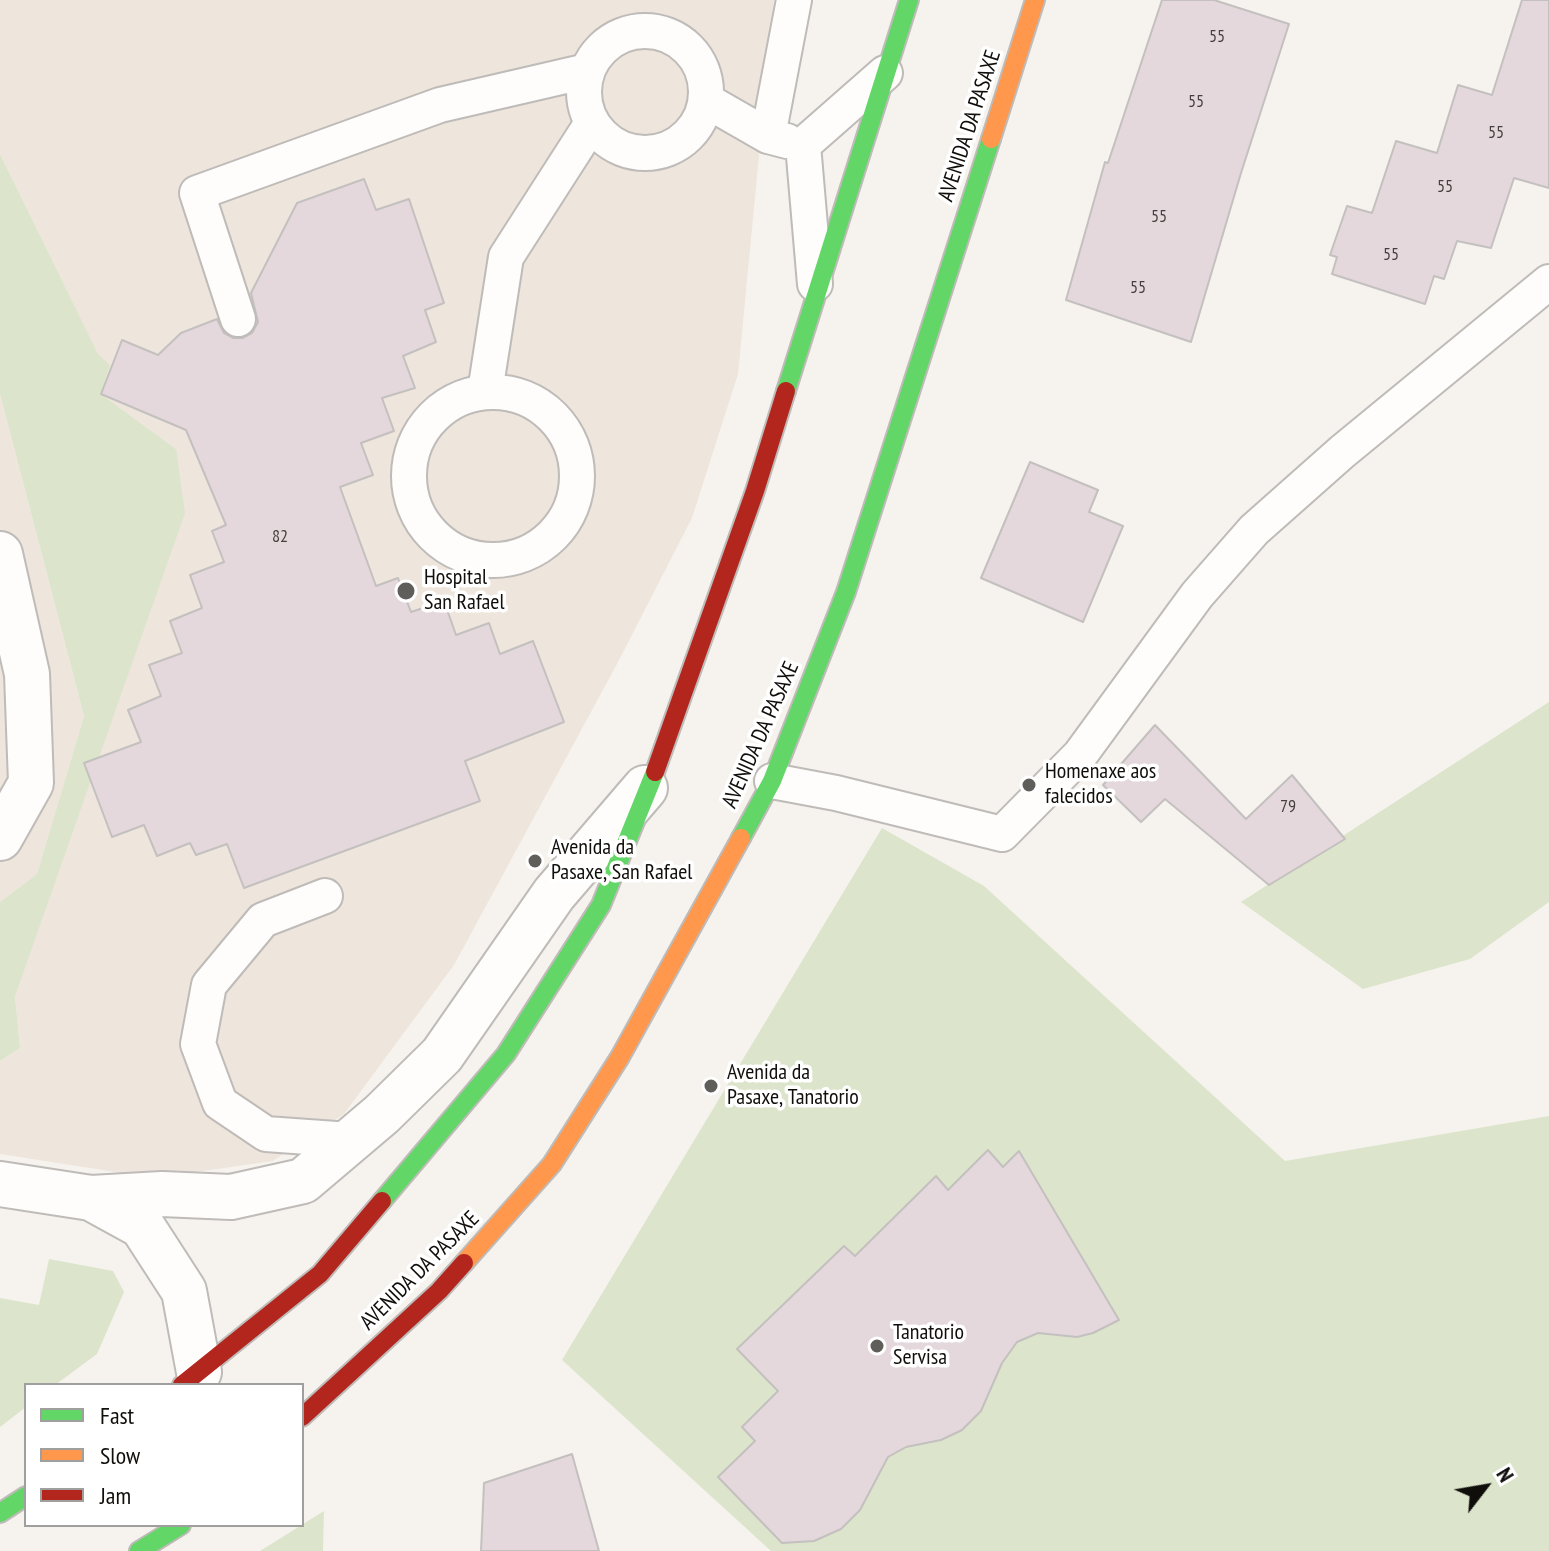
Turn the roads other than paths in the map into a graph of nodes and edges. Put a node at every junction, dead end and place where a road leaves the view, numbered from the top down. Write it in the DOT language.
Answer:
graph roads {
  1 [pos="794,0"];
  2 [pos="909,0"];
  3 [pos="1034,5"];
  4 [pos="587,71"];
  5 [pos="885,73"];
  6 [pos="707,101"];
  7 [pos="592,123"];
  8 [pos="768,136"];
  9 [pos="803,145"];
  10 [pos="1549,282"];
  11 [pos="816,294"];
  12 [pos="238,319"];
  13 [pos="485,392"];
  14 [pos="0,554"];
  15 [pos="652,780"];
  16 [pos="772,781"];
  17 [pos="0,838"];
  18 [pos="325,896"];
  19 [pos="350,1140"];
  20 [pos="0,1184"];
  21 [pos="91,1198"];
  22 [pos="190,1378"];
  23 [pos="304,1415"];
  24 [pos="24,1497"];
  25 [pos="0,1513"];
  26 [pos="178,1527"];
  27 [pos="139,1551"];
  1 -- 8 [label="lane"];
  2 -- 5 [label="main road"];
  3 -- 16 [label="main road, AVENIDA DA PASAXE"];
  4 -- 6 [label="lane"];
  4 -- 7 [label="lane"];
  4 -- 12 [label="lane"];
  5 -- 9 [label="lane"];
  5 -- 11 [label="main road"];
  6 -- 7 [label="lane"];
  6 -- 8 [label="lane"];
  7 -- 13 [label="lane"];
  8 -- 9 [label="lane"];
  9 -- 11 [label="lane"];
  10 -- 16 [label="lane"];
  11 -- 15 [label="main road"];
  13 -- 13 [label="lane"];
  14 -- 17 [label="street"];
  15 -- 19 [label="street"];
  15 -- 22 [label="main road"];
  16 -- 23 [label="main road, AVENIDA DA PASAXE"];
  18 -- 19 [label="lane"];
  19 -- 21 [label="street"];
  20 -- 21 [label="street"];
  21 -- 22 [label="street"];
  24 -- 25 [label="main road"];
  26 -- 27 [label="main road"];
}
